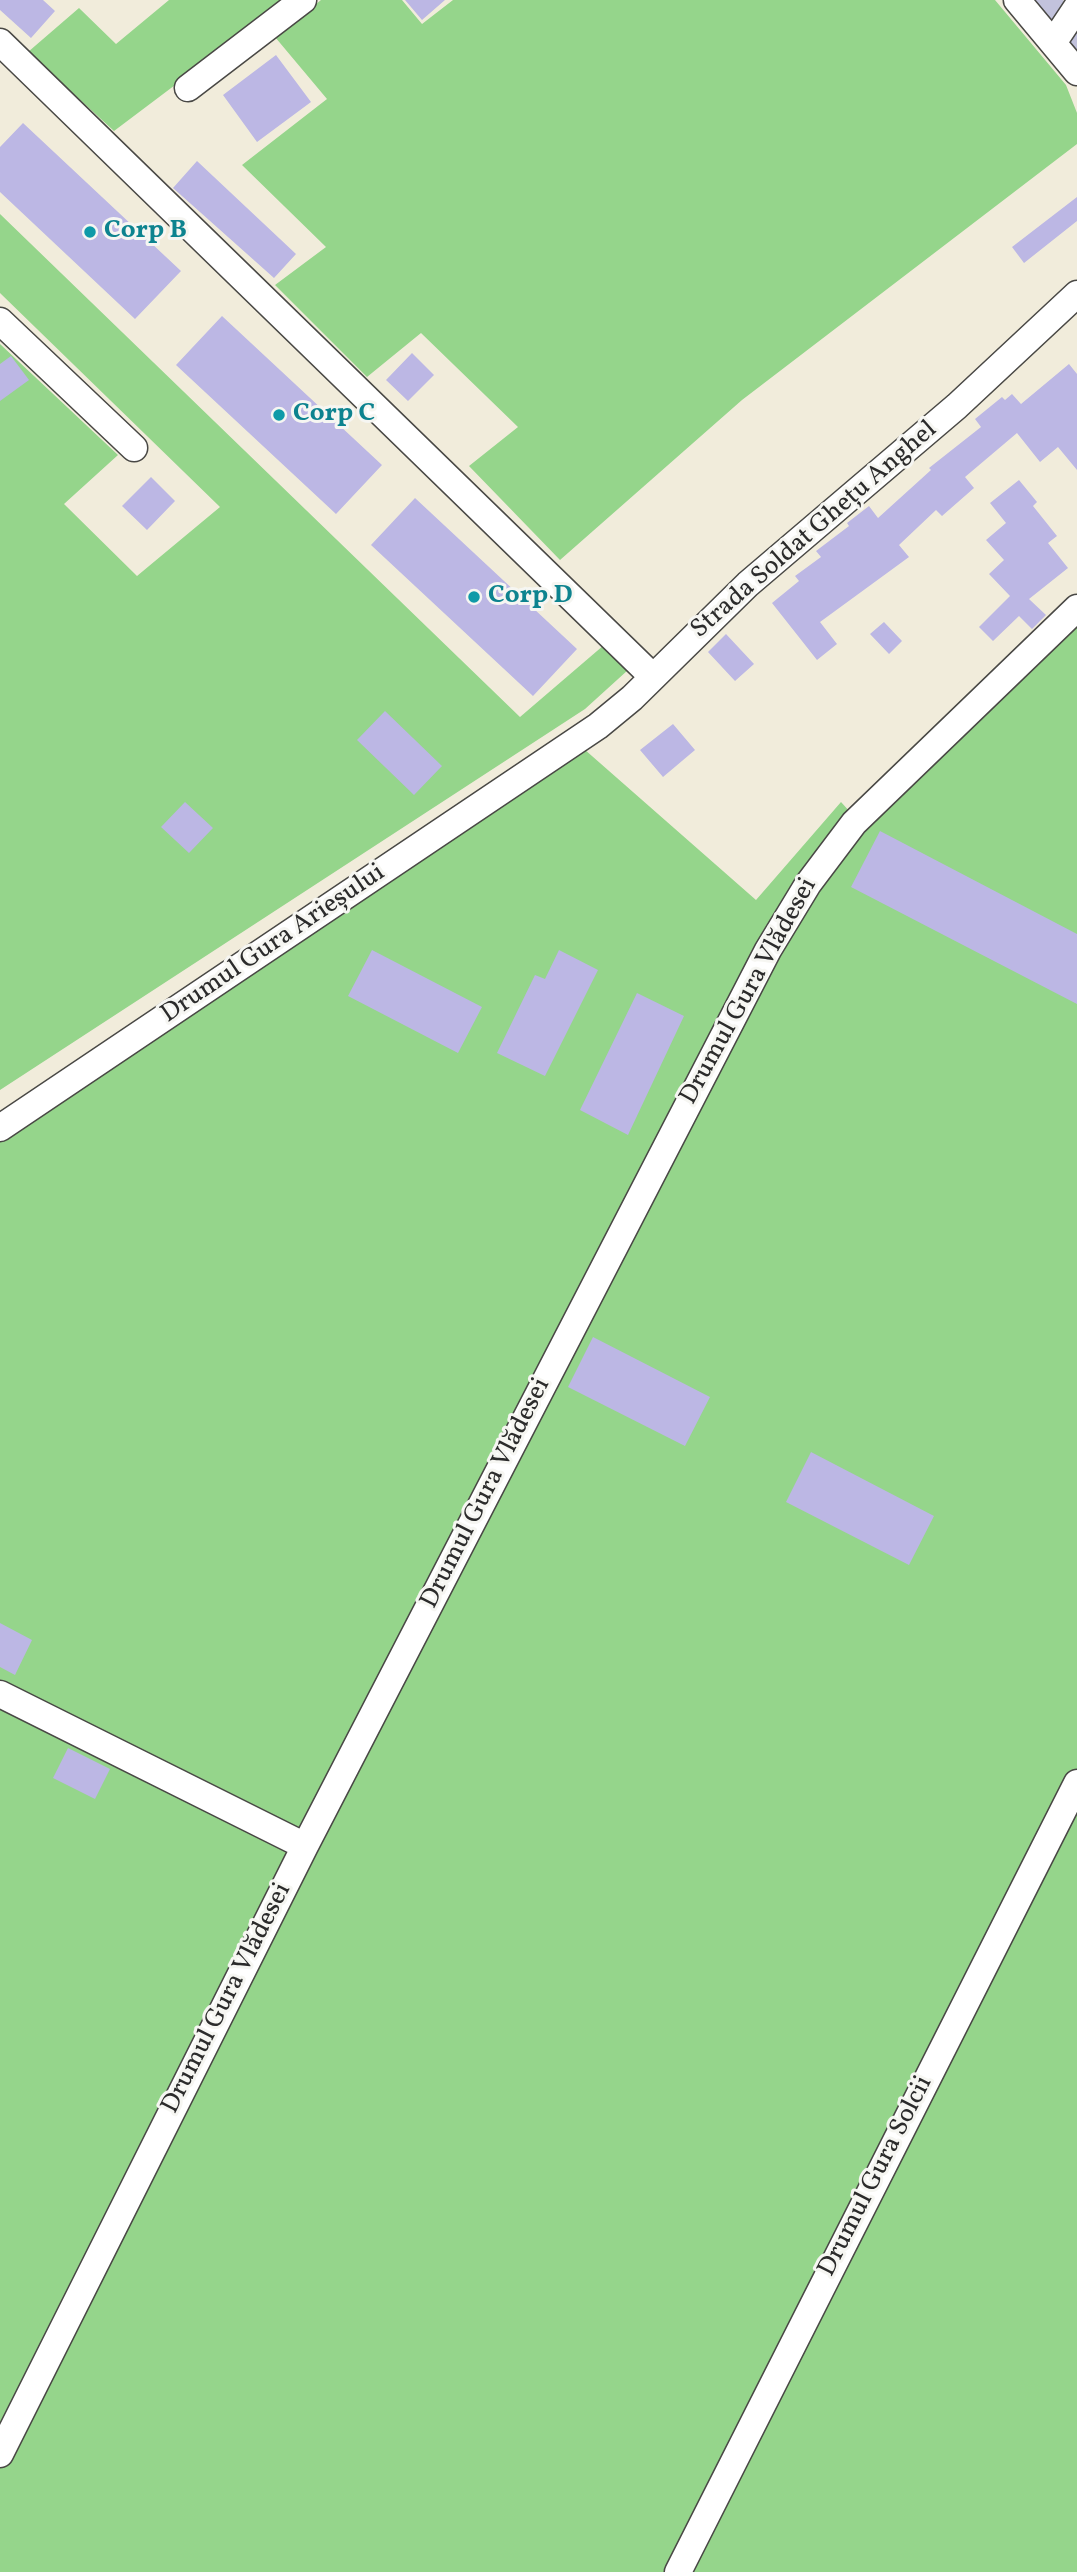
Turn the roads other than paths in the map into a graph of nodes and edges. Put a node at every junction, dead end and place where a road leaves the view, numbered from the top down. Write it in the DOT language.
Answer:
graph roads {
  1 [pos="303,0"];
  2 [pos="1017,0"];
  3 [pos="1077,7"];
  4 [pos="0,42"];
  5 [pos="1053,43"];
  6 [pos="1077,72"];
  7 [pos="188,88"];
  8 [pos="1077,293"];
  9 [pos="0,321"];
  10 [pos="134,448"];
  11 [pos="1077,608"];
  12 [pos="653,677"];
  13 [pos="548,762"];
  14 [pos="0,1128"];
  15 [pos="0,1694"];
  16 [pos="1077,1783"];
  17 [pos="305,1846"];
  18 [pos="0,2454"];
  19 [pos="678,2572"];
  1 -- 7 [label="street"];
  2 -- 5 [label="street"];
  3 -- 5 [label="street"];
  4 -- 12 [label="street"];
  5 -- 6 [label="street"];
  8 -- 12 [label="street, Strada Soldat Ghețu Anghel"];
  9 -- 10 [label="street"];
  11 -- 17 [label="street, Drumul Gura Vlădesei"];
  12 -- 13 [label="street, Strada Soldat Ghețu Anghel"];
  13 -- 14 [label="street, Drumul Gura Arieșului"];
  15 -- 17 [label="street"];
  16 -- 19 [label="street, Drumul Gura Solcii"];
  17 -- 18 [label="street, Drumul Gura Vlădesei"];
}
